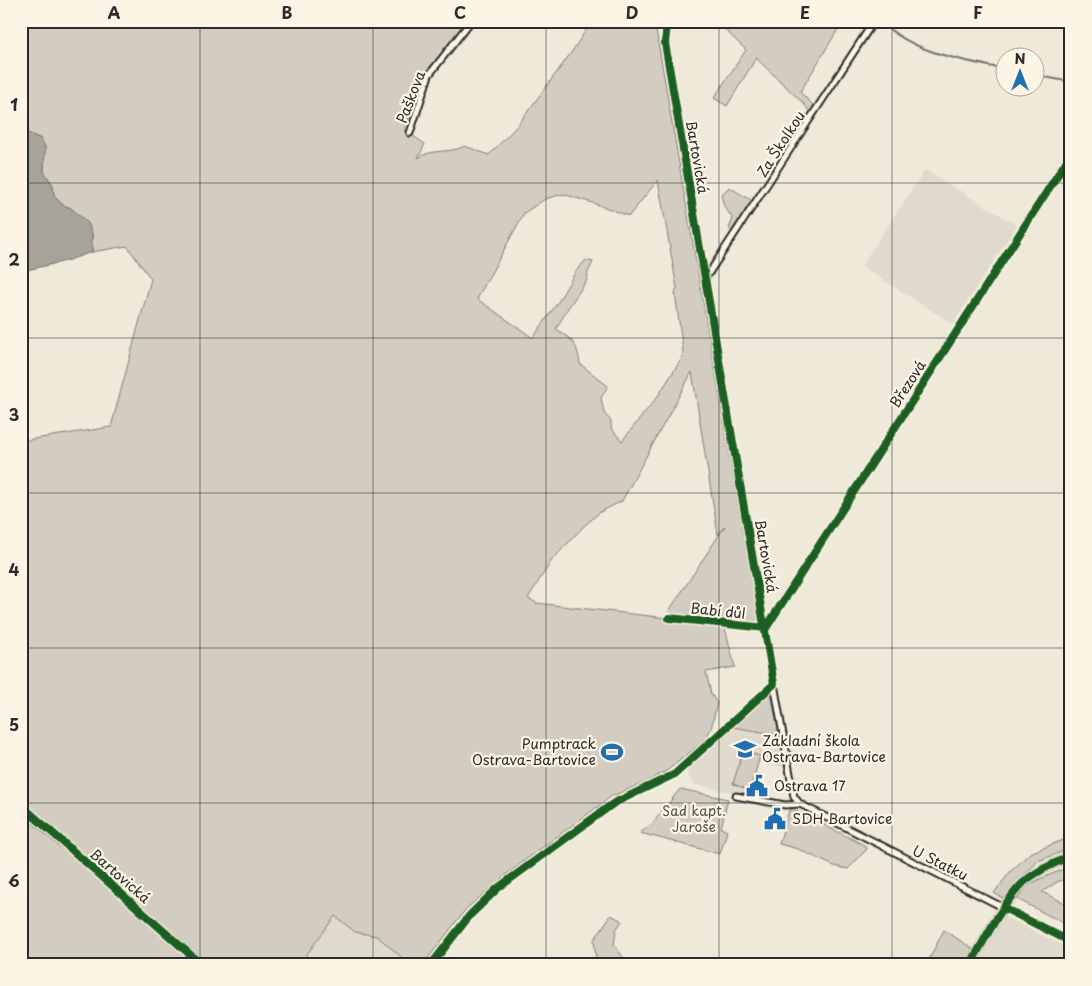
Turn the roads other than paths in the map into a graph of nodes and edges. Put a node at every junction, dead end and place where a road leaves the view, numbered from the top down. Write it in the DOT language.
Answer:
graph roads {
  1 [pos="471,21"];
  2 [pos="669,21"];
  3 [pos="874,21"];
  4 [pos="410,133"];
  5 [pos="1071,154"];
  6 [pos="706,279"];
  7 [pos="669,618"];
  8 [pos="766,628"];
  9 [pos="774,684"];
  10 [pos="736,796"];
  11 [pos="800,804"];
  12 [pos="21,805"];
  13 [pos="1071,855"];
  14 [pos="1004,908"];
  15 [pos="1071,942"];
  16 [pos="202,965"];
  17 [pos="431,965"];
  18 [pos="970,965"];
  1 -- 4 [label="street, Paškova"];
  2 -- 6 [label="street, Bartovická"];
  3 -- 6 [label="street, Za Školkou"];
  5 -- 8 [label="street, Březová"];
  6 -- 8 [label="street, Bartovická"];
  7 -- 8 [label="street, Babí důl"];
  8 -- 9 [label="street, Bartovická"];
  9 -- 11 [label="street"];
  9 -- 17 [label="street"];
  10 -- 11 [label="street, U Statku"];
  11 -- 14 [label="street, U Statku"];
  12 -- 16 [label="street, Bartovická"];
  13 -- 14 [label="street"];
  14 -- 15 [label="street, U Statku"];
  14 -- 18 [label="street"];
}
